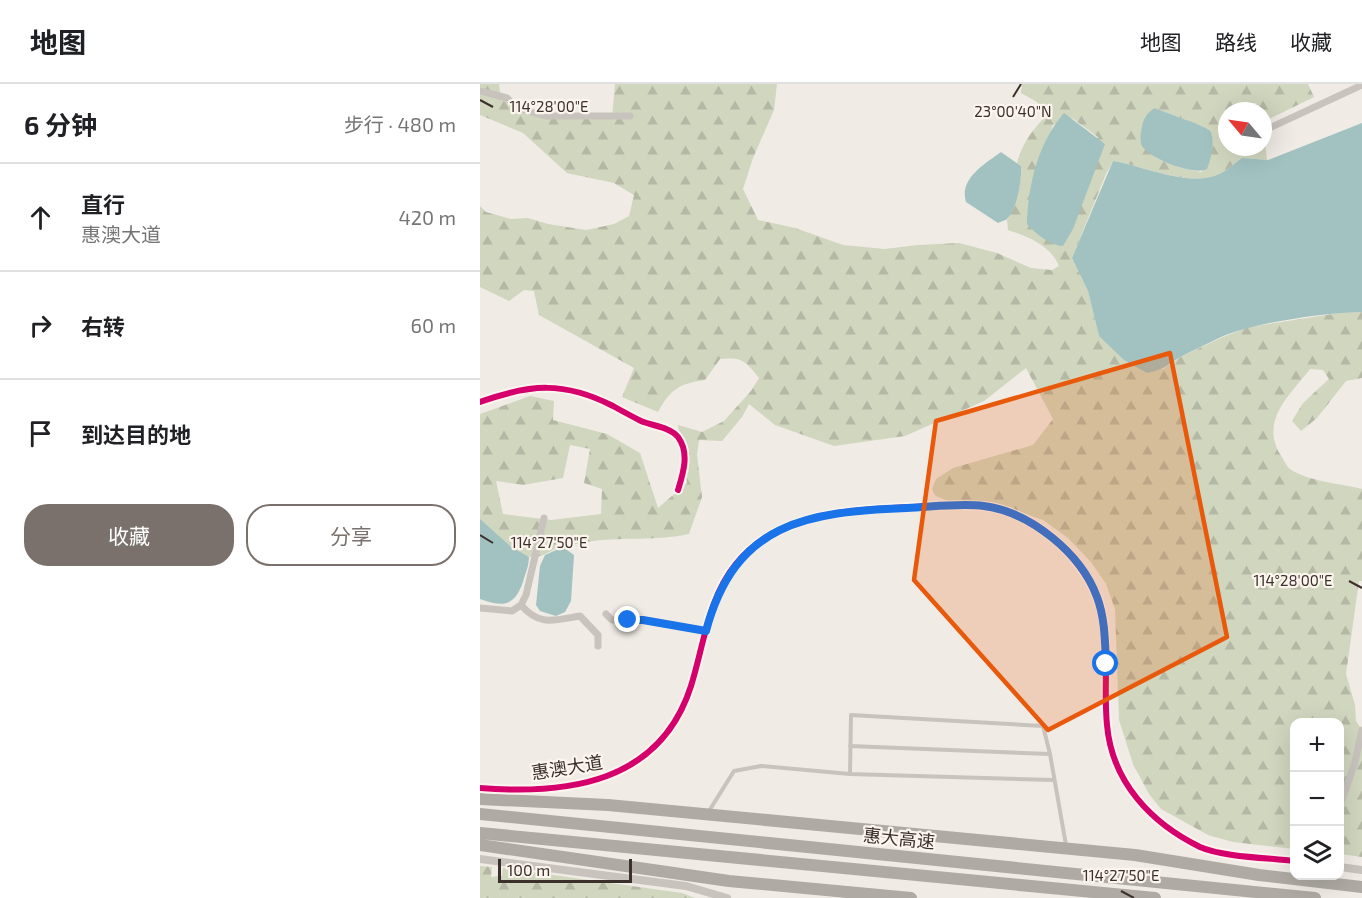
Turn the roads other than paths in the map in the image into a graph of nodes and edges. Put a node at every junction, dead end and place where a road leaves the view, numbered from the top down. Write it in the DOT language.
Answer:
graph roads {
  1 [pos="1362,85"];
  2 [pos="480,91"];
  3 [pos="630,116"];
  4 [pos="1272,127"];
  5 [pos="480,402"];
  6 [pos="678,490"];
  7 [pos="544,518"];
  8 [pos="521,604"];
  9 [pos="480,608"];
  10 [pos="606,614"];
  11 [pos="706,631"];
  12 [pos="598,646"];
  13 [pos="1362,730"];
  14 [pos="850,746"];
  15 [pos="1050,754"];
  16 [pos="850,774"];
  17 [pos="1054,780"];
  18 [pos="480,788"];
  19 [pos="1344,794"];
  20 [pos="480,799"];
  21 [pos="708,813"];
  22 [pos="480,814"];
  23 [pos="480,832"];
  24 [pos="480,844"];
  25 [pos="1067,849"];
  26 [pos="480,859"];
  27 [pos="1290,860"];
  28 [pos="1344,868"];
  29 [pos="1362,870"];
  30 [pos="1362,887"];
  31 [pos="847,895"];
  32 [pos="727,898"];
  33 [pos="911,898"];
  34 [pos="1155,898"];
  35 [pos="1315,898"];
  1 -- 4 [label="street"];
  2 -- 3 [label="street"];
  5 -- 6 [label="street"];
  7 -- 8 [label="street"];
  8 -- 9 [label="street"];
  8 -- 12 [label="street"];
  10 -- 11 [label="street"];
  11 -- 18 [label="street, 惠澳大道"];
  11 -- 27 [label="street, 惠澳大道"];
  13 -- 19 [label="street"];
  14 -- 15 [label="lane"];
  14 -- 15 [label="lane"];
  14 -- 16 [label="lane"];
  15 -- 17 [label="lane"];
  16 -- 17 [label="lane"];
  16 -- 21 [label="lane"];
  17 -- 25 [label="lane"];
  20 -- 21 [label="highway"];
  21 -- 25 [label="highway"];
  22 -- 35 [label="highway, 惠大高速"];
  23 -- 34 [label="highway, 惠大高速"];
  24 -- 31 [label="highway"];
  25 -- 30 [label="highway"];
  26 -- 32 [label="street"];
  28 -- 29 [label="street"];
  31 -- 33 [label="highway"];
}
